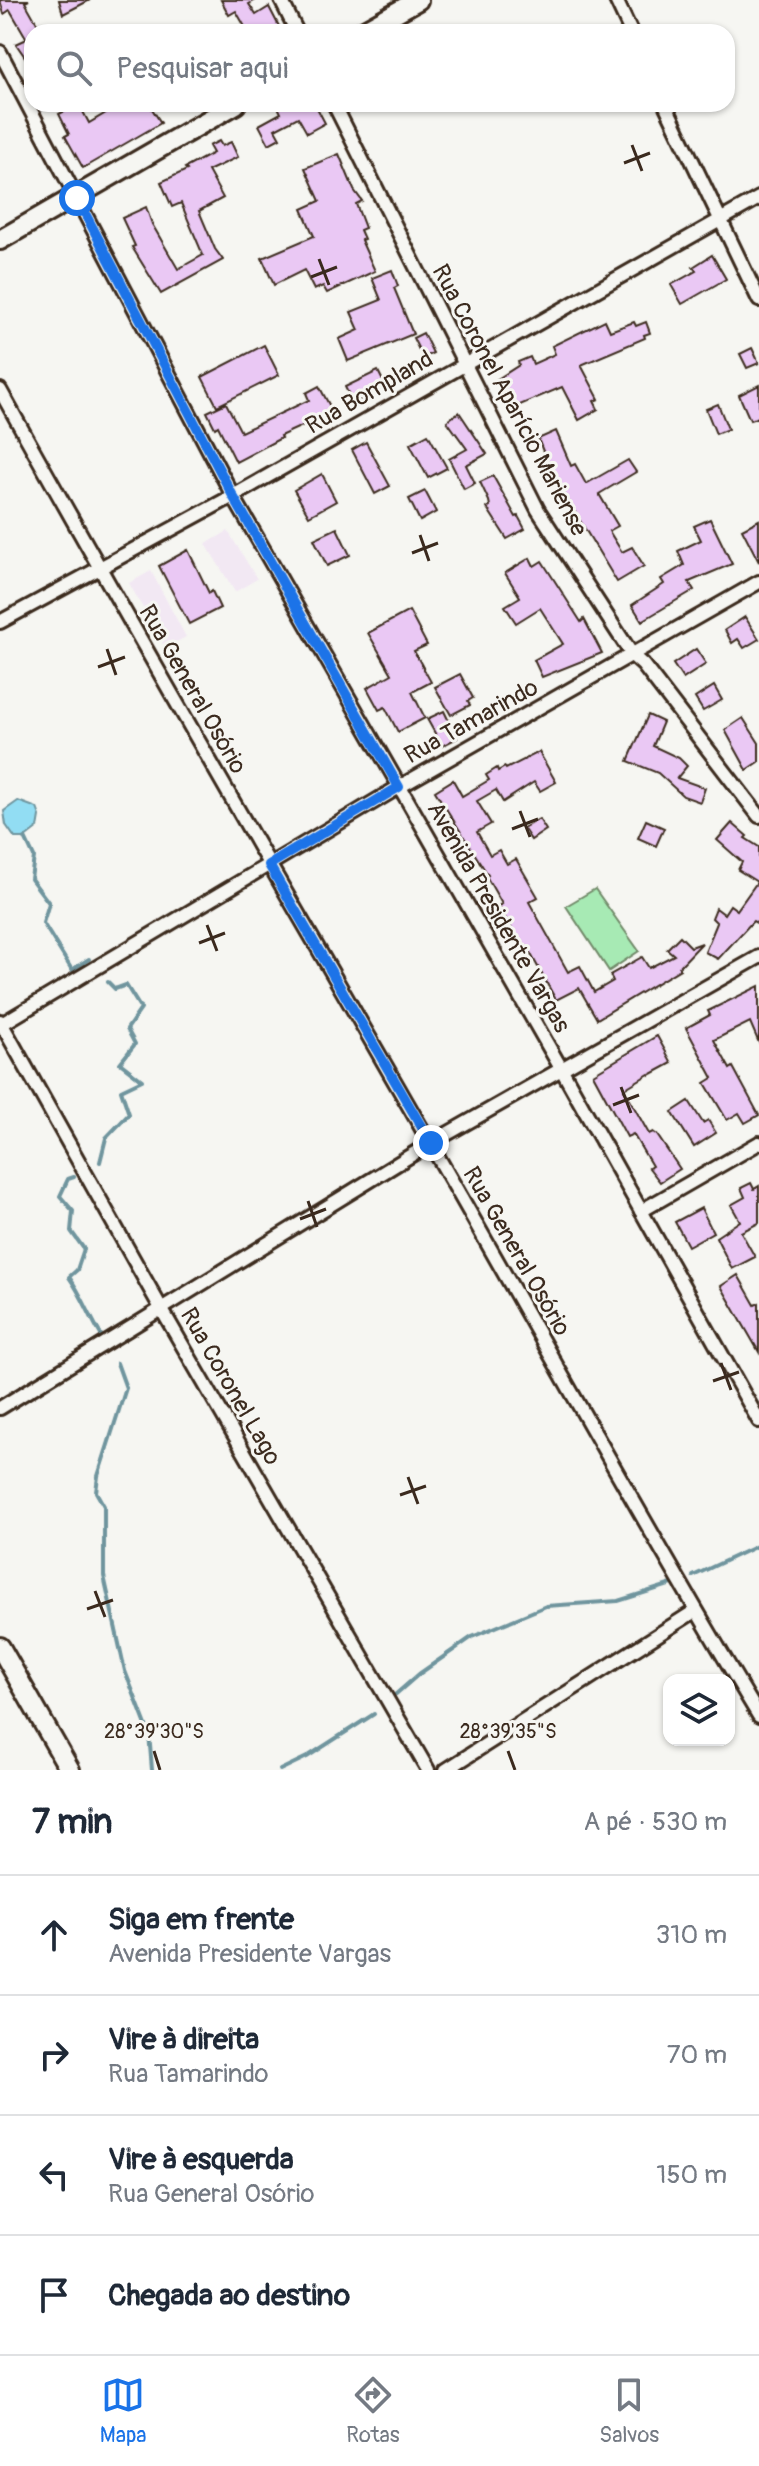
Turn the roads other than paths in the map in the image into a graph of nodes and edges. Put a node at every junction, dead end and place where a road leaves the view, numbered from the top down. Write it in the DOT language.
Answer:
graph roads {
  1 [pos="281,0"];
  2 [pos="418,0"];
  3 [pos="616,0"];
  4 [pos="293,24"];
  5 [pos="375,24"];
  6 [pos="627,24"];
  7 [pos="0,52"];
  8 [pos="24,98"];
  9 [pos="32,112"];
  10 [pos="222,112"];
  11 [pos="338,112"];
  12 [pos="669,112"];
  13 [pos="77,198"];
  14 [pos="759,198"];
  15 [pos="720,220"];
  16 [pos="0,240"];
  17 [pos="759,300"];
  18 [pos="464,363"];
  19 [pos="0,390"];
  20 [pos="233,496"];
  21 [pos="98,568"];
  22 [pos="759,582"];
  23 [pos="0,622"];
  24 [pos="633,656"];
  25 [pos="399,787"];
  26 [pos="759,816"];
  27 [pos="269,865"];
  28 [pos="759,957"];
  29 [pos="1,1024"];
  30 [pos="562,1070"];
  31 [pos="431,1143"];
  32 [pos="759,1143"];
  33 [pos="641,1211"];
  34 [pos="162,1310"];
  35 [pos="755,1404"];
  36 [pos="0,1408"];
  37 [pos="759,1421"];
  38 [pos="695,1611"];
  39 [pos="0,1647"];
  40 [pos="759,1716"];
  41 [pos="70,1770"];
  42 [pos="428,1770"];
  43 [pos="446,1770"];
  1 -- 4 [label="street"];
  2 -- 5 [label="street"];
  3 -- 6 [label="street"];
  7 -- 8 [label="street, Avenida Presidente Vargas"];
  9 -- 13 [label="street, Avenida Presidente Vargas"];
  10 -- 13 [label="street"];
  11 -- 18 [label="street, Rua Coronel Aparício Mariense"];
  12 -- 15 [label="street"];
  13 -- 16 [label="street"];
  13 -- 20 [label="street, Avenida Presidente Vargas"];
  14 -- 15 [label="street, Rua Bompland"];
  15 -- 17 [label="street"];
  15 -- 18 [label="street, Rua Bompland"];
  18 -- 20 [label="street, Rua Bompland"];
  18 -- 24 [label="street, Rua Coronel Aparício Mariense"];
  19 -- 21 [label="street, Rua General Osório"];
  20 -- 21 [label="street, Rua Bompland"];
  20 -- 25 [label="street, Avenida Presidente Vargas"];
  21 -- 23 [label="street, Rua Bompland"];
  21 -- 27 [label="street, Rua General Osório"];
  22 -- 24 [label="street, Rua Tamarindo"];
  24 -- 25 [label="street, Rua Tamarindo"];
  24 -- 26 [label="street, Rua Coronel Aparício Mariense"];
  25 -- 27 [label="street, Rua Tamarindo"];
  25 -- 30 [label="street, Avenida Presidente Vargas"];
  27 -- 29 [label="street, Rua Tamarindo"];
  27 -- 31 [label="street, Rua General Osório"];
  28 -- 30 [label="street"];
  29 -- 34 [label="street, Rua Coronel Lago"];
  30 -- 31 [label="street"];
  30 -- 33 [label="street, Avenida Presidente Vargas"];
  31 -- 34 [label="street"];
  31 -- 38 [label="street, Rua General Osório"];
  32 -- 33 [label="street"];
  33 -- 35 [label="street, Avenida Presidente Vargas"];
  34 -- 36 [label="street"];
  34 -- 42 [label="street, Rua Coronel Lago"];
  35 -- 37 [label="street, Avenida Presidente Vargas"];
  38 -- 40 [label="street, Rua General Osório"];
  38 -- 43 [label="street"];
  39 -- 41 [label="street"];
}
